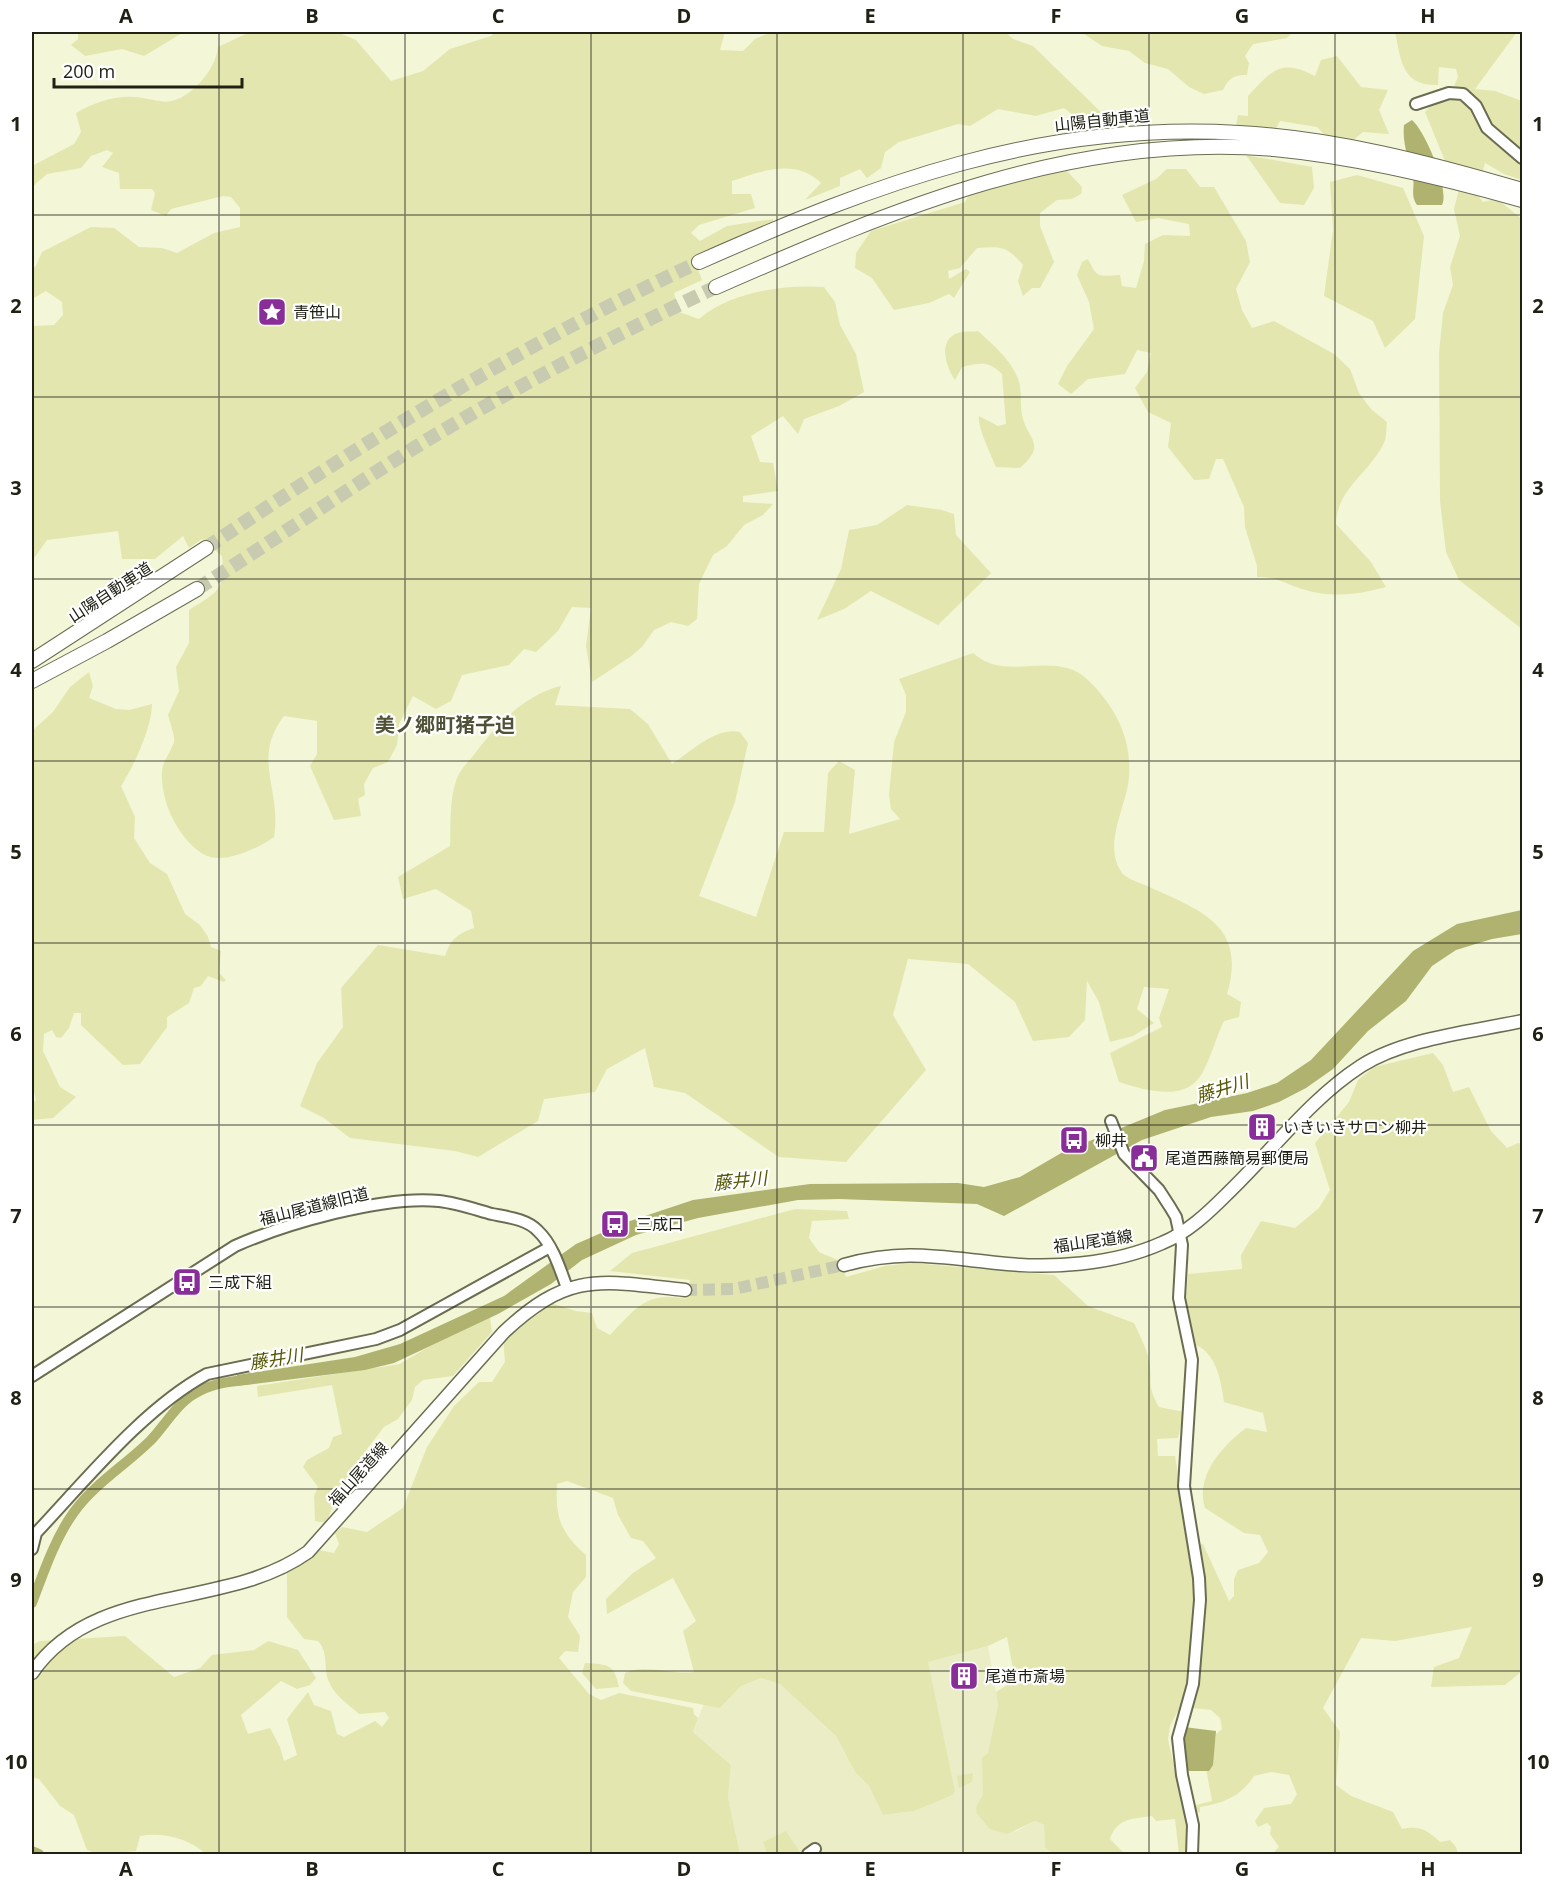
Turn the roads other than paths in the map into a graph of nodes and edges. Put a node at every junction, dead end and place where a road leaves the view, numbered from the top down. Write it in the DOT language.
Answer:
graph roads {
  1 [pos="1416,104"];
  2 [pos="1275,143"];
  3 [pos="1522,158"];
  4 [pos="1466,180"];
  5 [pos="1522,190"];
  6 [pos="1522,200"];
  7 [pos="699,262"];
  8 [pos="716,286"];
  9 [pos="206,548"];
  10 [pos="197,589"];
  11 [pos="32,661"];
  12 [pos="32,681"];
  13 [pos="1522,1021"];
  14 [pos="1111,1121"];
  15 [pos="1180,1234"];
  16 [pos="551,1251"];
  17 [pos="844,1265"];
  18 [pos="566,1284"];
  19 [pos="685,1290"];
  20 [pos="32,1376"];
  21 [pos="32,1549"];
  22 [pos="32,1673"];
  23 [pos="1192,1854"];
  1 -- 3 [label="street"];
  2 -- 4 [label="highway, 山陽自動車道"];
  2 -- 4 [label="highway, 山陽自動車道"];
  2 -- 7 [label="highway, 山陽自動車道"];
  2 -- 8 [label="highway, 山陽自動車道"];
  4 -- 5 [label="highway, 山陽自動車道"];
  4 -- 6 [label="highway, 山陽自動車道"];
  9 -- 11 [label="highway, 山陽自動車道"];
  10 -- 12 [label="highway"];
  13 -- 15 [label="main road, 福山尾道線"];
  14 -- 15 [label="street"];
  15 -- 17 [label="main road, 福山尾道線"];
  15 -- 23 [label="street"];
  16 -- 18 [label="street, 福山尾道線旧道"];
  16 -- 20 [label="street, 福山尾道線旧道"];
  16 -- 21 [label="street"];
  18 -- 19 [label="main road, 福山尾道線"];
  18 -- 22 [label="main road, 福山尾道線"];
}
